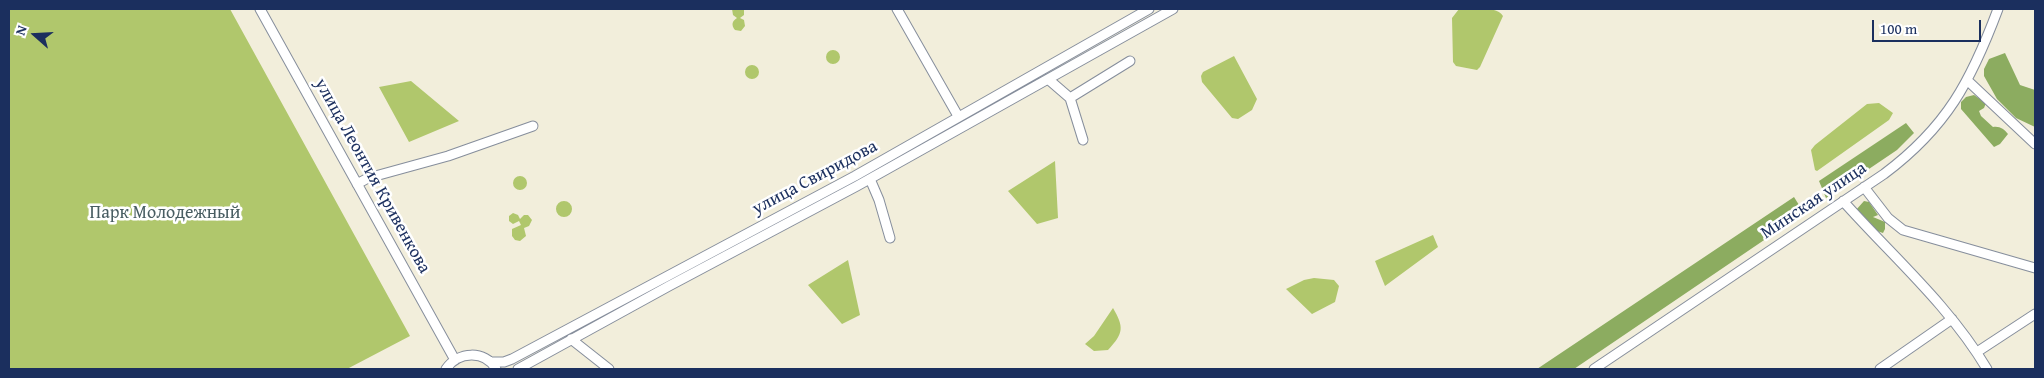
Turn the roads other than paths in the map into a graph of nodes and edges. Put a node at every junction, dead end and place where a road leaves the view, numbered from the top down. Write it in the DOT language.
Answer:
graph roads {
  1 [pos="260,9"];
  2 [pos="897,9"];
  3 [pos="1149,9"];
  4 [pos="1173,9"];
  5 [pos="1998,9"];
  6 [pos="1130,61"];
  7 [pos="1048,79"];
  8 [pos="1968,80"];
  9 [pos="1070,98"];
  10 [pos="958,116"];
  11 [pos="533,126"];
  12 [pos="1083,140"];
  13 [pos="2035,144"];
  14 [pos="870,179"];
  15 [pos="357,184"];
  16 [pos="1864,188"];
  17 [pos="1843,201"];
  18 [pos="890,238"];
  19 [pos="2035,268"];
  20 [pos="2035,314"];
  21 [pos="1952,319"];
  22 [pos="571,339"];
  23 [pos="1977,352"];
  24 [pos="455,360"];
  25 [pos="494,365"];
  26 [pos="446,369"];
  27 [pos="518,369"];
  28 [pos="609,369"];
  29 [pos="1594,369"];
  30 [pos="1880,369"];
  31 [pos="1987,369"];
  1 -- 15 [label="street, улица Леонтия Кривенкова"];
  2 -- 10 [label="street"];
  3 -- 10 [label="street, улица Свиридова"];
  4 -- 7 [label="street, улица Свиридова"];
  5 -- 8 [label="street, Минская улица"];
  6 -- 9 [label="street"];
  7 -- 9 [label="street"];
  7 -- 14 [label="street, улица Свиридова"];
  8 -- 13 [label="street"];
  8 -- 16 [label="street, Минская улица"];
  9 -- 12 [label="street"];
  10 -- 25 [label="street, улица Свиридова"];
  11 -- 15 [label="street"];
  14 -- 18 [label="street"];
  14 -- 22 [label="street, улица Свиридова"];
  15 -- 24 [label="street, улица Леонтия Кривенкова"];
  16 -- 17 [label="street, Минская улица"];
  16 -- 19 [label="street"];
  17 -- 21 [label="street"];
  17 -- 29 [label="street, Минская улица"];
  20 -- 23 [label="street"];
  21 -- 23 [label="street"];
  21 -- 30 [label="street"];
  22 -- 27 [label="street, улица Свиридова"];
  22 -- 28 [label="street"];
  23 -- 31 [label="street"];
  24 -- 25 [label="street"];
  24 -- 26 [label="street"];
}
